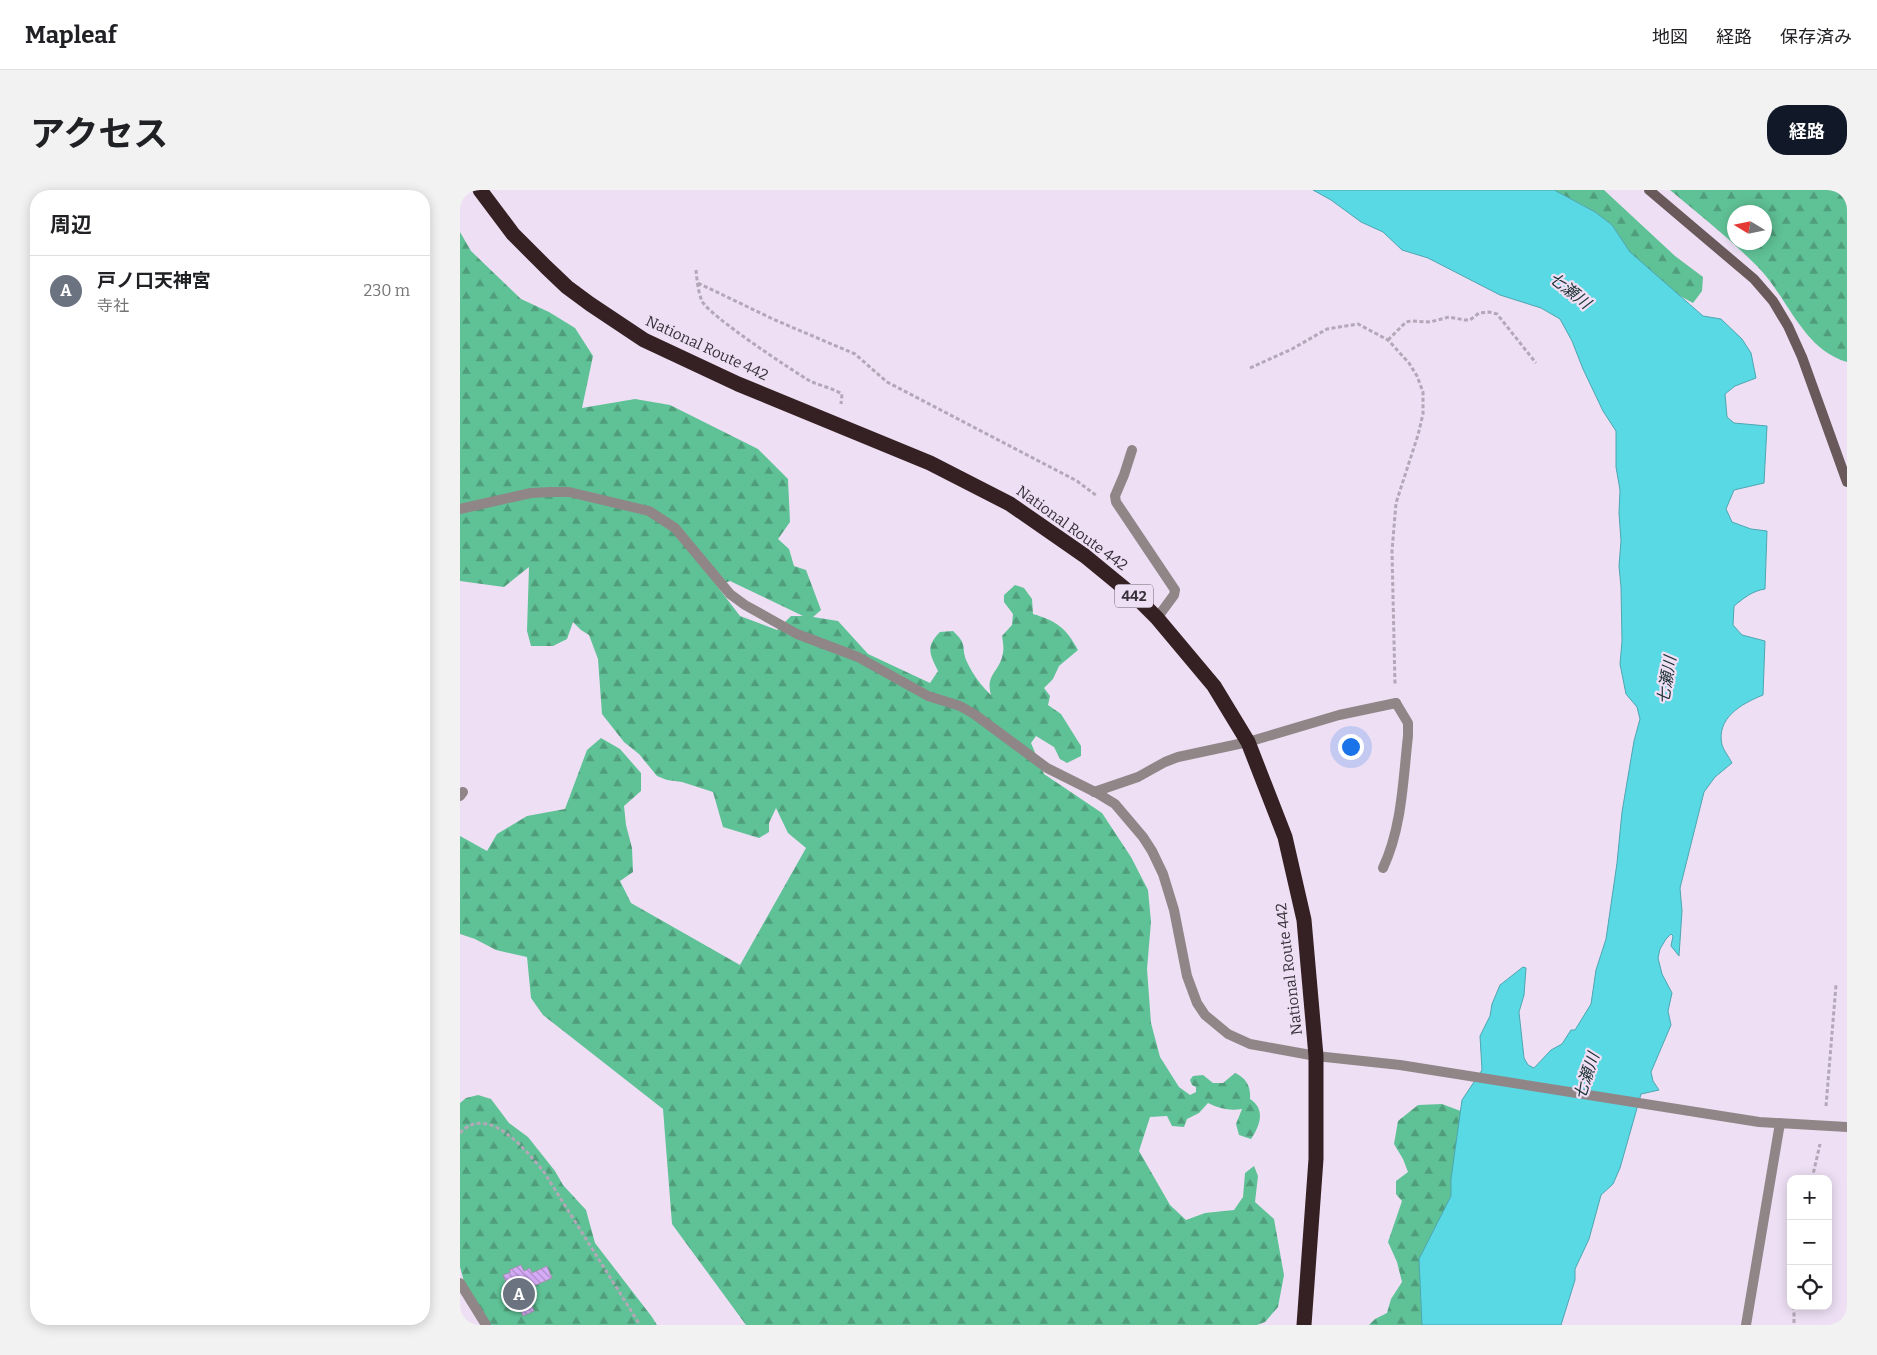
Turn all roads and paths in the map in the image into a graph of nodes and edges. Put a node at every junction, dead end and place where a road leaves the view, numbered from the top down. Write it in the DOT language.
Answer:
graph roads {
  1 [pos="480,190"];
  2 [pos="1649,190"];
  3 [pos="696,270"];
  4 [pos="698,283"];
  5 [pos="1388,340"];
  6 [pos="1536,363"];
  7 [pos="1250,368"];
  8 [pos="834,424"];
  9 [pos="1132,450"];
  10 [pos="1847,482"];
  11 [pos="1102,500"];
  12 [pos="460,509"];
  13 [pos="1157,618"];
  14 [pos="1396,703"];
  15 [pos="1248,742"];
  16 [pos="1094,792"];
  17 [pos="1383,868"];
  18 [pos="1836,985"];
  19 [pos="1316,1056"];
  20 [pos="1825,1109"];
  21 [pos="1780,1123"];
  22 [pos="1847,1127"];
  23 [pos="460,1133"];
  24 [pos="1821,1141"];
  25 [pos="1813,1175"];
  26 [pos="460,1283"];
  27 [pos="1794,1310"];
  28 [pos="486,1325"];
  29 [pos="640,1325"];
  30 [pos="1304,1325"];
  31 [pos="1746,1325"];
  32 [pos="1794,1325"];
  1 -- 8 [label="highway, National Route 442 / 442"];
  2 -- 10 [label="street"];
  3 -- 4 [label="path"];
  4 -- 8 [label="path"];
  4 -- 11 [label="path"];
  5 -- 6 [label="path"];
  5 -- 7 [label="path"];
  5 -- 14 [label="path"];
  8 -- 13 [label="highway, National Route 442 / 442"];
  9 -- 13 [label="street"];
  12 -- 16 [label="street"];
  13 -- 15 [label="highway, National Route 442 / 442"];
  14 -- 15 [label="street"];
  14 -- 17 [label="street"];
  15 -- 16 [label="street"];
  15 -- 19 [label="highway, National Route 442 / 442"];
  16 -- 19 [label="street"];
  18 -- 20 [label="path"];
  19 -- 21 [label="street"];
  19 -- 30 [label="highway, National Route 442 / 442"];
  21 -- 22 [label="street"];
  21 -- 31 [label="street"];
  23 -- 29 [label="path"];
  24 -- 25 [label="path"];
  26 -- 28 [label="street"];
  27 -- 32 [label="path"];
}
